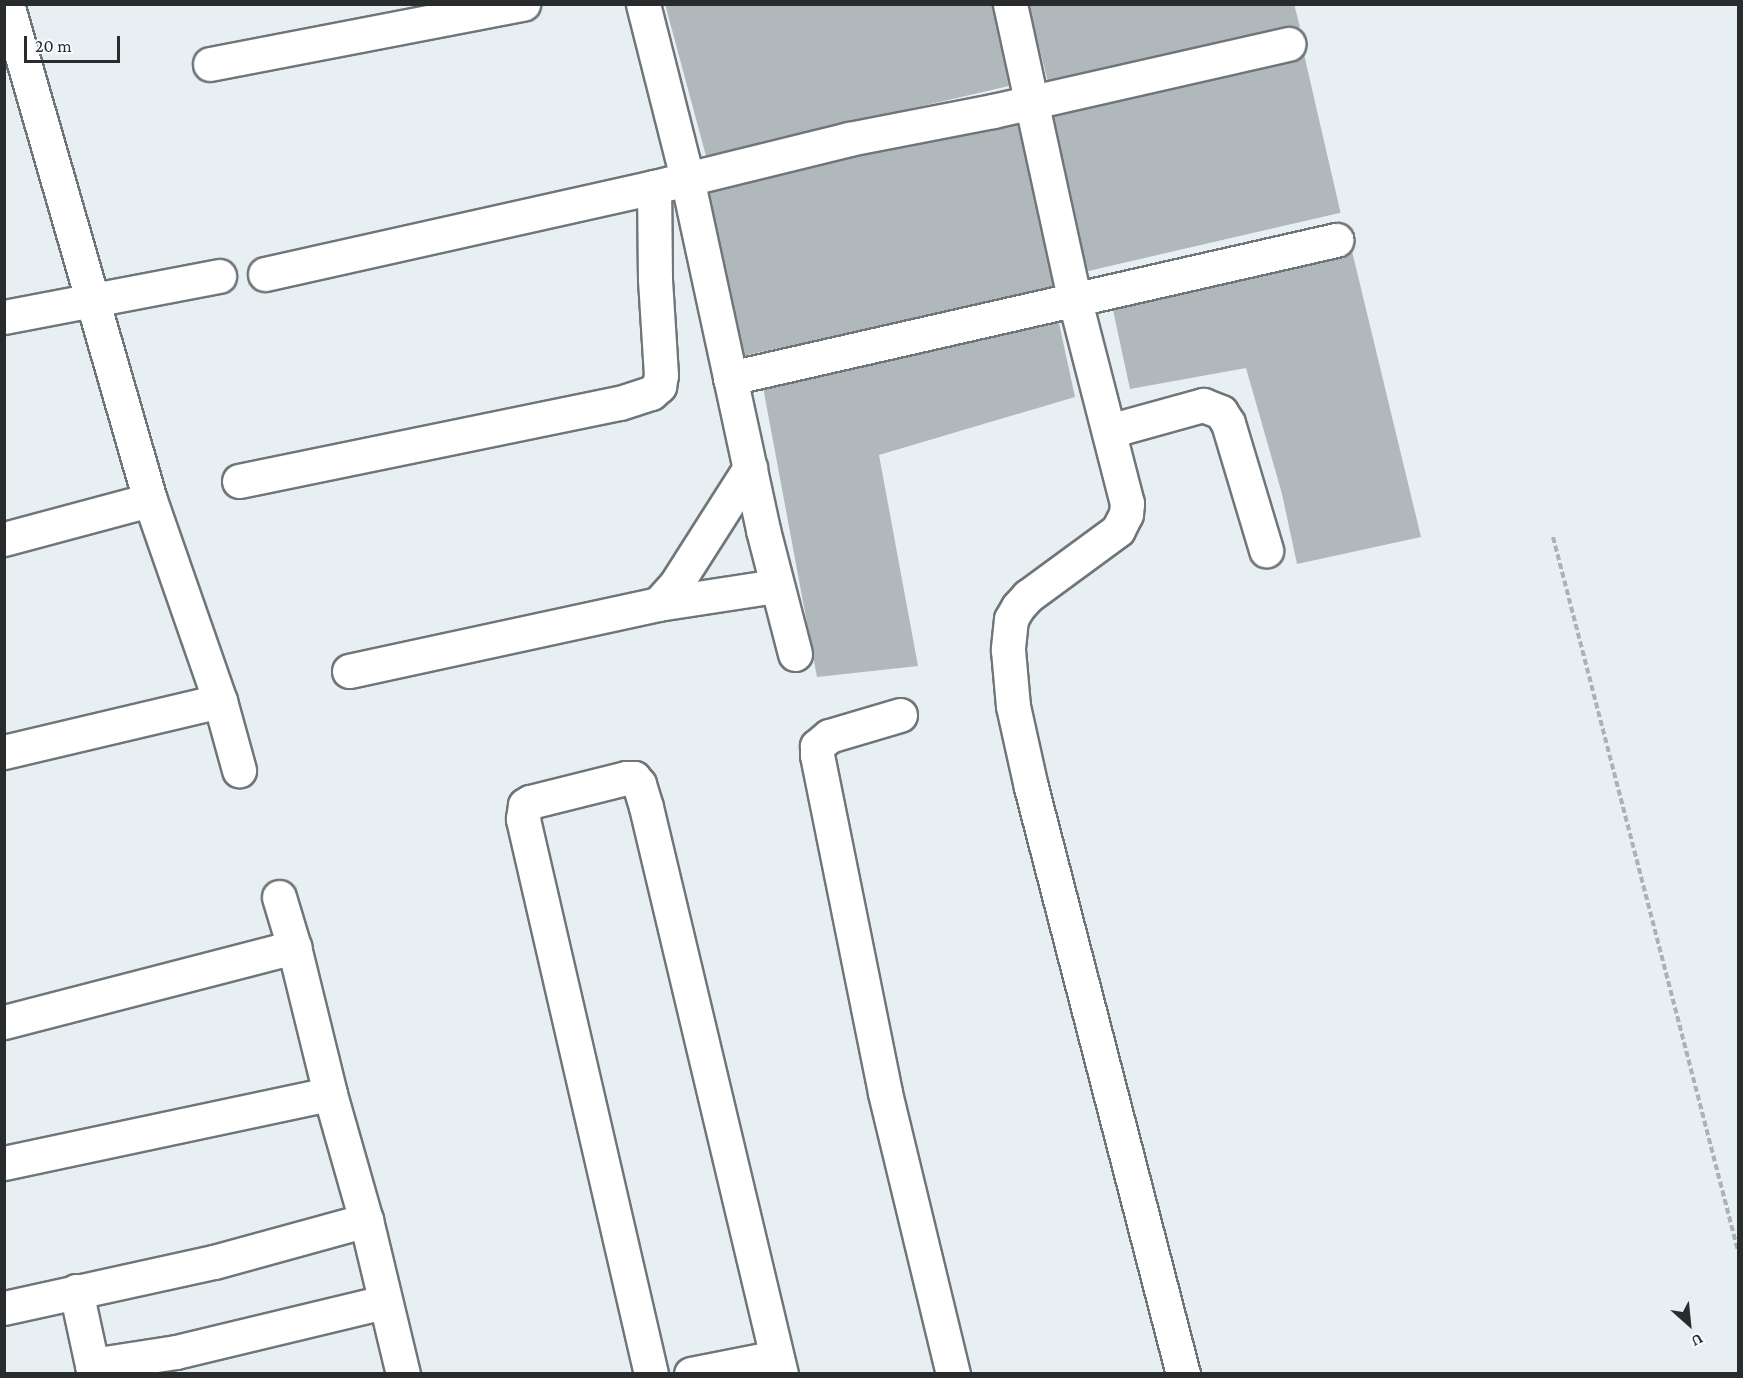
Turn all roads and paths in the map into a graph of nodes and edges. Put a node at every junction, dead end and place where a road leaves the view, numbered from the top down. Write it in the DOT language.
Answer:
graph roads {
  1 [pos="7,4"];
  2 [pos="523,4"];
  3 [pos="642,4"];
  4 [pos="1010,4"];
  5 [pos="1289,44"];
  6 [pos="210,64"];
  7 [pos="1030,102"];
  8 [pos="687,178"];
  9 [pos="654,187"];
  10 [pos="1336,240"];
  11 [pos="265,274"];
  12 [pos="219,276"];
  13 [pos="91,301"];
  14 [pos="1075,302"];
  15 [pos="4,317"];
  16 [pos="730,378"];
  17 [pos="1109,431"];
  18 [pos="750,468"];
  19 [pos="239,481"];
  20 [pos="150,500"];
  21 [pos="1553,537"];
  22 [pos="4,539"];
  23 [pos="1266,550"];
  24 [pos="776,586"];
  25 [pos="658,604"];
  26 [pos="795,654"];
  27 [pos="349,671"];
  28 [pos="220,701"];
  29 [pos="900,715"];
  30 [pos="4,752"];
  31 [pos="239,770"];
  32 [pos="279,897"];
  33 [pos="294,947"];
  34 [pos="4,1022"];
  35 [pos="330,1094"];
  36 [pos="4,1163"];
  37 [pos="366,1220"];
  38 [pos="1738,1251"];
  39 [pos="76,1291"];
  40 [pos="385,1302"];
  41 [pos="4,1308"];
  42 [pos="778,1365"];
  43 [pos="93,1369"];
  44 [pos="403,1374"];
  45 [pos="651,1374"];
  46 [pos="691,1374"];
  47 [pos="953,1374"];
  48 [pos="1183,1374"];
  1 -- 13 [label="street"];
  2 -- 6 [label="street"];
  3 -- 8 [label="street"];
  4 -- 7 [label="street"];
  5 -- 7 [label="street"];
  7 -- 8 [label="street"];
  7 -- 14 [label="street"];
  8 -- 9 [label="street"];
  8 -- 16 [label="street"];
  9 -- 11 [label="street"];
  9 -- 19 [label="street"];
  10 -- 14 [label="street"];
  12 -- 13 [label="street"];
  13 -- 15 [label="street"];
  13 -- 20 [label="street"];
  14 -- 16 [label="street"];
  14 -- 17 [label="street"];
  16 -- 18 [label="street"];
  17 -- 23 [label="street"];
  17 -- 48 [label="street"];
  18 -- 24 [label="street"];
  18 -- 25 [label="street"];
  20 -- 22 [label="street"];
  20 -- 28 [label="street"];
  21 -- 38 [label="path"];
  24 -- 25 [label="street"];
  24 -- 26 [label="street"];
  25 -- 27 [label="street"];
  28 -- 30 [label="street"];
  28 -- 31 [label="street"];
  29 -- 47 [label="street"];
  32 -- 33 [label="street"];
  33 -- 34 [label="street"];
  33 -- 35 [label="street"];
  35 -- 36 [label="street"];
  35 -- 37 [label="street"];
  37 -- 39 [label="street"];
  37 -- 40 [label="street"];
  39 -- 41 [label="street"];
  39 -- 43 [label="street"];
  40 -- 43 [label="street"];
  40 -- 44 [label="street"];
  42 -- 45 [label="street"];
  42 -- 46 [label="street"];
}
